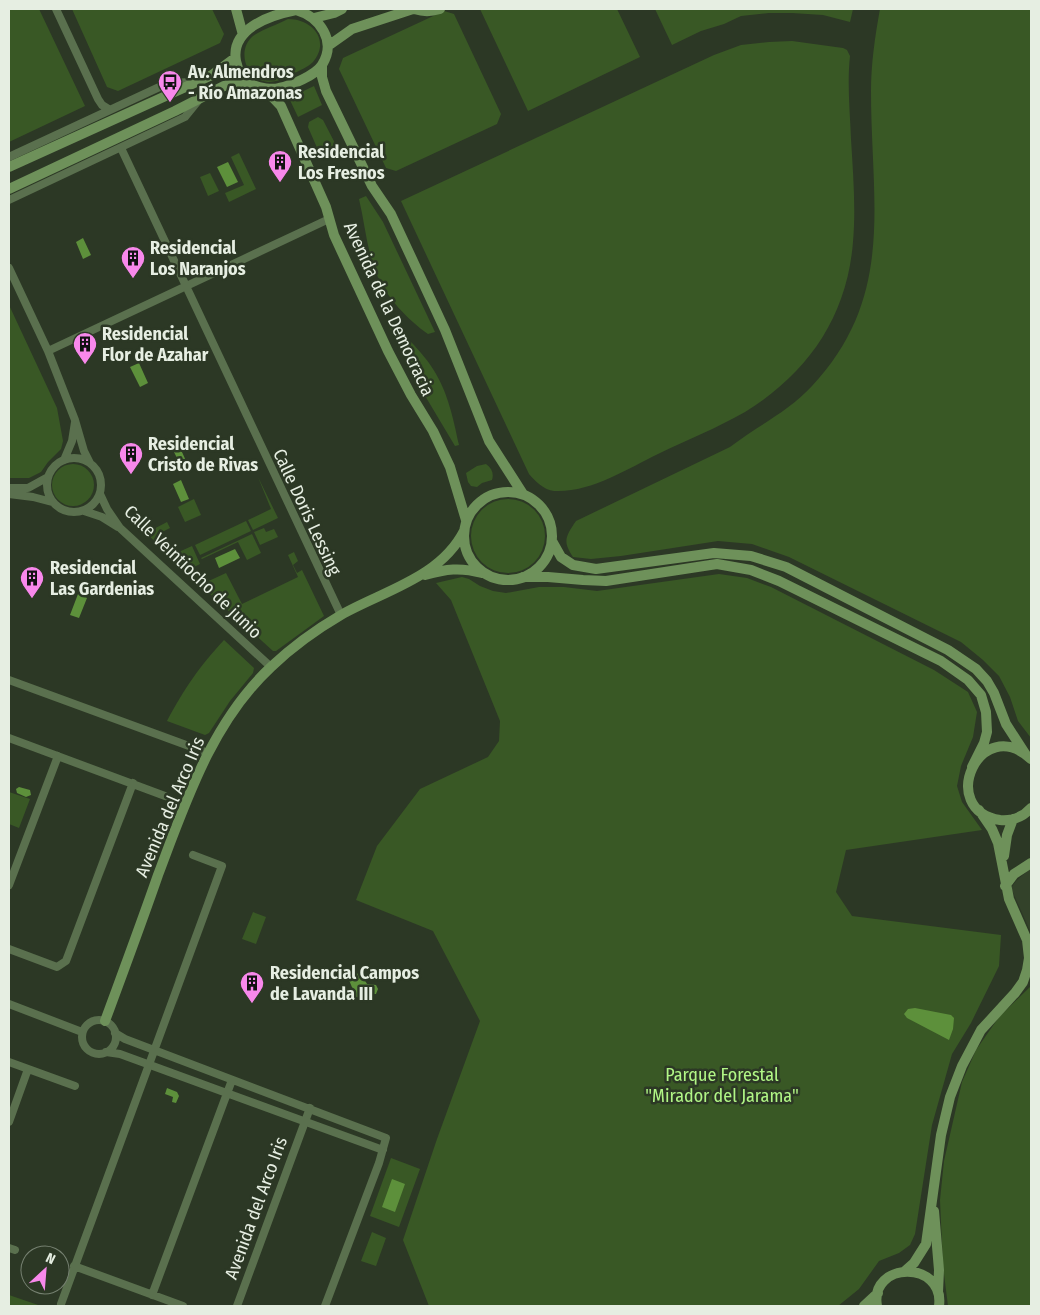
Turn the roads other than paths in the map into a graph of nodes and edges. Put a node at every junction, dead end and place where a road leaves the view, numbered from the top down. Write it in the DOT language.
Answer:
graph roads {
  1 [pos="56,9"];
  2 [pos="236,9"];
  3 [pos="342,9"];
  4 [pos="414,9"];
  5 [pos="440,9"];
  6 [pos="314,18"];
  7 [pos="243,35"];
  8 [pos="328,46"];
  9 [pos="235,58"];
  10 [pos="322,66"];
  11 [pos="194,82"];
  12 [pos="247,82"];
  13 [pos="264,88"];
  14 [pos="200,98"];
  15 [pos="110,110"];
  16 [pos="121,148"];
  17 [pos="17,153"];
  18 [pos="35,155"];
  19 [pos="9,157"];
  20 [pos="9,167"];
  21 [pos="37,176"];
  22 [pos="9,189"];
  23 [pos="28,191"];
  24 [pos="9,200"];
  25 [pos="330,219"];
  26 [pos="9,268"];
  27 [pos="186,287"];
  28 [pos="48,351"];
  29 [pos="75,420"];
  30 [pos="64,460"];
  31 [pos="90,463"];
  32 [pos="48,477"];
  33 [pos="9,488"];
  34 [pos="9,494"];
  35 [pos="100,494"];
  36 [pos="523,494"];
  37 [pos="52,502"];
  38 [pos="84,511"];
  39 [pos="466,520"];
  40 [pos="120,528"];
  41 [pos="464,532"];
  42 [pos="552,541"];
  43 [pos="485,574"];
  44 [pos="417,577"];
  45 [pos="522,577"];
  46 [pos="340,615"];
  47 [pos="271,667"];
  48 [pos="9,680"];
  49 [pos="9,738"];
  50 [pos="208,753"];
  51 [pos="58,756"];
  52 [pos="1029,757"];
  53 [pos="972,767"];
  54 [pos="133,783"];
  55 [pos="166,796"];
  56 [pos="1031,808"];
  57 [pos="979,810"];
  58 [pos="1015,818"];
  59 [pos="1031,821"];
  60 [pos="193,855"];
  61 [pos="1003,862"];
  62 [pos="1031,863"];
  63 [pos="9,885"];
  64 [pos="1005,886"];
  65 [pos="9,949"];
  66 [pos="9,1004"];
  67 [pos="105,1021"];
  68 [pos="82,1032"];
  69 [pos="115,1033"];
  70 [pos="154,1050"];
  71 [pos="106,1052"];
  72 [pos="9,1062"];
  73 [pos="149,1066"];
  74 [pos="28,1069"];
  75 [pos="232,1080"];
  76 [pos="76,1086"];
  77 [pos="227,1093"];
  78 [pos="310,1108"];
  79 [pos="9,1122"];
  80 [pos="305,1122"];
  81 [pos="383,1150"];
  82 [pos="933,1193"];
  83 [pos="74,1266"];
  84 [pos="905,1270"];
  85 [pos="878,1293"];
  86 [pos="938,1293"];
  87 [pos="152,1295"];
  88 [pos="61,1304"];
  89 [pos="183,1306"];
  90 [pos="237,1306"];
  91 [pos="326,1306"];
  92 [pos="864,1306"];
  93 [pos="877,1306"];
  94 [pos="938,1306"];
  1 -- 15 [label="street"];
  2 -- 7 [label="street"];
  3 -- 6 [label="street"];
  4 -- 5 [label="street"];
  4 -- 8 [label="street"];
  6 -- 7 [label="street"];
  6 -- 8 [label="street"];
  7 -- 9 [label="street"];
  8 -- 10 [label="street"];
  9 -- 11 [label="street"];
  9 -- 12 [label="street"];
  10 -- 13 [label="street"];
  10 -- 36 [label="street"];
  11 -- 15 [label="street"];
  11 -- 18 [label="street"];
  12 -- 13 [label="street"];
  12 -- 14 [label="street"];
  13 -- 25 [label="street, Avenida de la Democracia"];
  14 -- 16 [label="street"];
  14 -- 21 [label="street"];
  15 -- 17 [label="street"];
  16 -- 23 [label="street"];
  16 -- 27 [label="street, Calle Doris Lessing"];
  17 -- 18 [label="street"];
  17 -- 19 [label="street"];
  18 -- 20 [label="street"];
  21 -- 22 [label="street"];
  21 -- 23 [label="street"];
  23 -- 24 [label="street"];
  25 -- 27 [label="street"];
  25 -- 39 [label="street, Avenida de la Democracia"];
  26 -- 28 [label="street"];
  27 -- 28 [label="street"];
  27 -- 46 [label="street, Calle Doris Lessing"];
  28 -- 29 [label="street"];
  29 -- 30 [label="street"];
  29 -- 31 [label="street"];
  30 -- 31 [label="street"];
  30 -- 32 [label="street"];
  31 -- 35 [label="street"];
  32 -- 33 [label="street"];
  32 -- 37 [label="street"];
  34 -- 37 [label="street"];
  35 -- 38 [label="street"];
  35 -- 40 [label="street, Calle Veintiocho de junio"];
  36 -- 39 [label="street"];
  36 -- 42 [label="street"];
  37 -- 38 [label="street"];
  38 -- 40 [label="street"];
  39 -- 41 [label="street"];
  40 -- 47 [label="street, Calle Veintiocho de junio"];
  41 -- 43 [label="street"];
  41 -- 44 [label="street, Avenida del Arco Iris"];
  42 -- 45 [label="street"];
  42 -- 52 [label="street"];
  43 -- 44 [label="street, Avenida del Arco Iris"];
  43 -- 45 [label="street"];
  44 -- 46 [label="street, Avenida del Arco Iris"];
  45 -- 53 [label="street"];
  46 -- 47 [label="street, Avenida del Arco Iris"];
  47 -- 50 [label="street, Avenida del Arco Iris"];
  48 -- 50 [label="street"];
  49 -- 51 [label="street"];
  50 -- 67 [label="street, Avenida del Arco Iris"];
  51 -- 54 [label="street"];
  51 -- 63 [label="street"];
  52 -- 53 [label="street"];
  53 -- 57 [label="street"];
  54 -- 55 [label="street"];
  54 -- 65 [label="street"];
  56 -- 58 [label="street"];
  57 -- 58 [label="street"];
  57 -- 61 [label="street"];
  58 -- 59 [label="street"];
  58 -- 61 [label="street"];
  60 -- 70 [label="street"];
  61 -- 64 [label="street"];
  62 -- 64 [label="street"];
  64 -- 82 [label="street"];
  66 -- 68 [label="street"];
  67 -- 68 [label="street"];
  67 -- 69 [label="street"];
  68 -- 71 [label="street"];
  69 -- 70 [label="street"];
  69 -- 71 [label="street"];
  70 -- 73 [label="street"];
  70 -- 75 [label="street"];
  71 -- 73 [label="street, Avenida del Arco Iris"];
  72 -- 74 [label="street"];
  73 -- 77 [label="street, Avenida del Arco Iris"];
  73 -- 83 [label="street"];
  74 -- 76 [label="street"];
  74 -- 79 [label="street"];
  75 -- 77 [label="street"];
  75 -- 78 [label="street"];
  77 -- 80 [label="street, Avenida del Arco Iris"];
  77 -- 87 [label="street"];
  78 -- 80 [label="street, Avenida del Arco Iris"];
  78 -- 81 [label="street"];
  80 -- 81 [label="street, Avenida del Arco Iris"];
  80 -- 90 [label="street, Avenida del Arco Iris"];
  81 -- 91 [label="street"];
  82 -- 84 [label="street"];
  82 -- 86 [label="street"];
  83 -- 87 [label="street"];
  83 -- 88 [label="street"];
  84 -- 85 [label="street"];
  84 -- 86 [label="street"];
  85 -- 92 [label="street"];
  85 -- 93 [label="street"];
  86 -- 94 [label="street"];
  87 -- 89 [label="street"];
}
